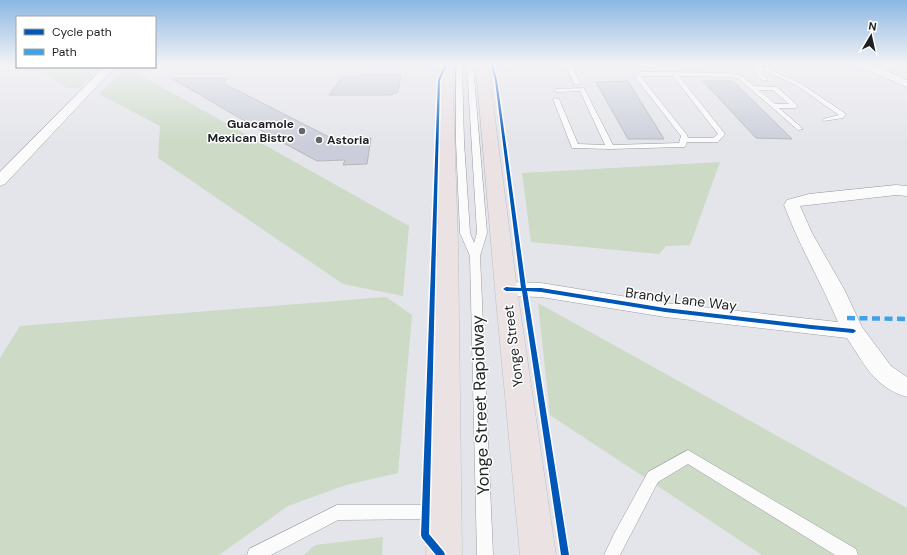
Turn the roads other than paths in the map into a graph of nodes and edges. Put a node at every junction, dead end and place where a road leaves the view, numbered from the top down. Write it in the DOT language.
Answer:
graph roads {
  1 [pos="87,91"];
  2 [pos="446,91"];
  3 [pos="459,91"];
  4 [pos="472,91"];
  5 [pos="485,91"];
  6 [pos="583,91"];
  7 [pos="649,91"];
  8 [pos="688,91"];
  9 [pos="756,91"];
  10 [pos="778,91"];
  11 [pos="808,91"];
  12 [pos="556,98"];
  13 [pos="774,106"];
  14 [pos="825,120"];
  15 [pos="800,129"];
  16 [pos="684,140"];
  17 [pos="610,146"];
  18 [pos="0,181"];
  19 [pos="907,191"];
  20 [pos="475,256"];
  21 [pos="506,289"];
  22 [pos="854,331"];
  23 [pos="907,387"];
  24 [pos="445,512"];
  25 [pos="254,555"];
  26 [pos="444,555"];
  27 [pos="485,555"];
  28 [pos="538,555"];
  29 [pos="612,555"];
  30 [pos="850,555"];
  1 -- 18 [label="street"];
  2 -- 24 [label="main road"];
  3 -- 20 [label="lane, Yonge Street Rapidway"];
  4 -- 20 [label="lane, Yonge Street Rapidway"];
  5 -- 21 [label="main road, Yonge Street"];
  6 -- 17 [label="lane"];
  7 -- 16 [label="lane"];
  8 -- 16 [label="lane"];
  9 -- 13 [label="lane"];
  10 -- 13 [label="lane"];
  11 -- 14 [label="lane"];
  12 -- 17 [label="lane"];
  13 -- 15 [label="lane"];
  16 -- 17 [label="lane"];
  19 -- 22 [label="street"];
  20 -- 27 [label="lane, Yonge Street Rapidway"];
  21 -- 22 [label="street, Brandy Lane Way"];
  21 -- 28 [label="main road, Yonge Street"];
  22 -- 23 [label="street"];
  24 -- 25 [label="lane"];
  24 -- 26 [label="main road"];
  29 -- 30 [label="lane"];
}
